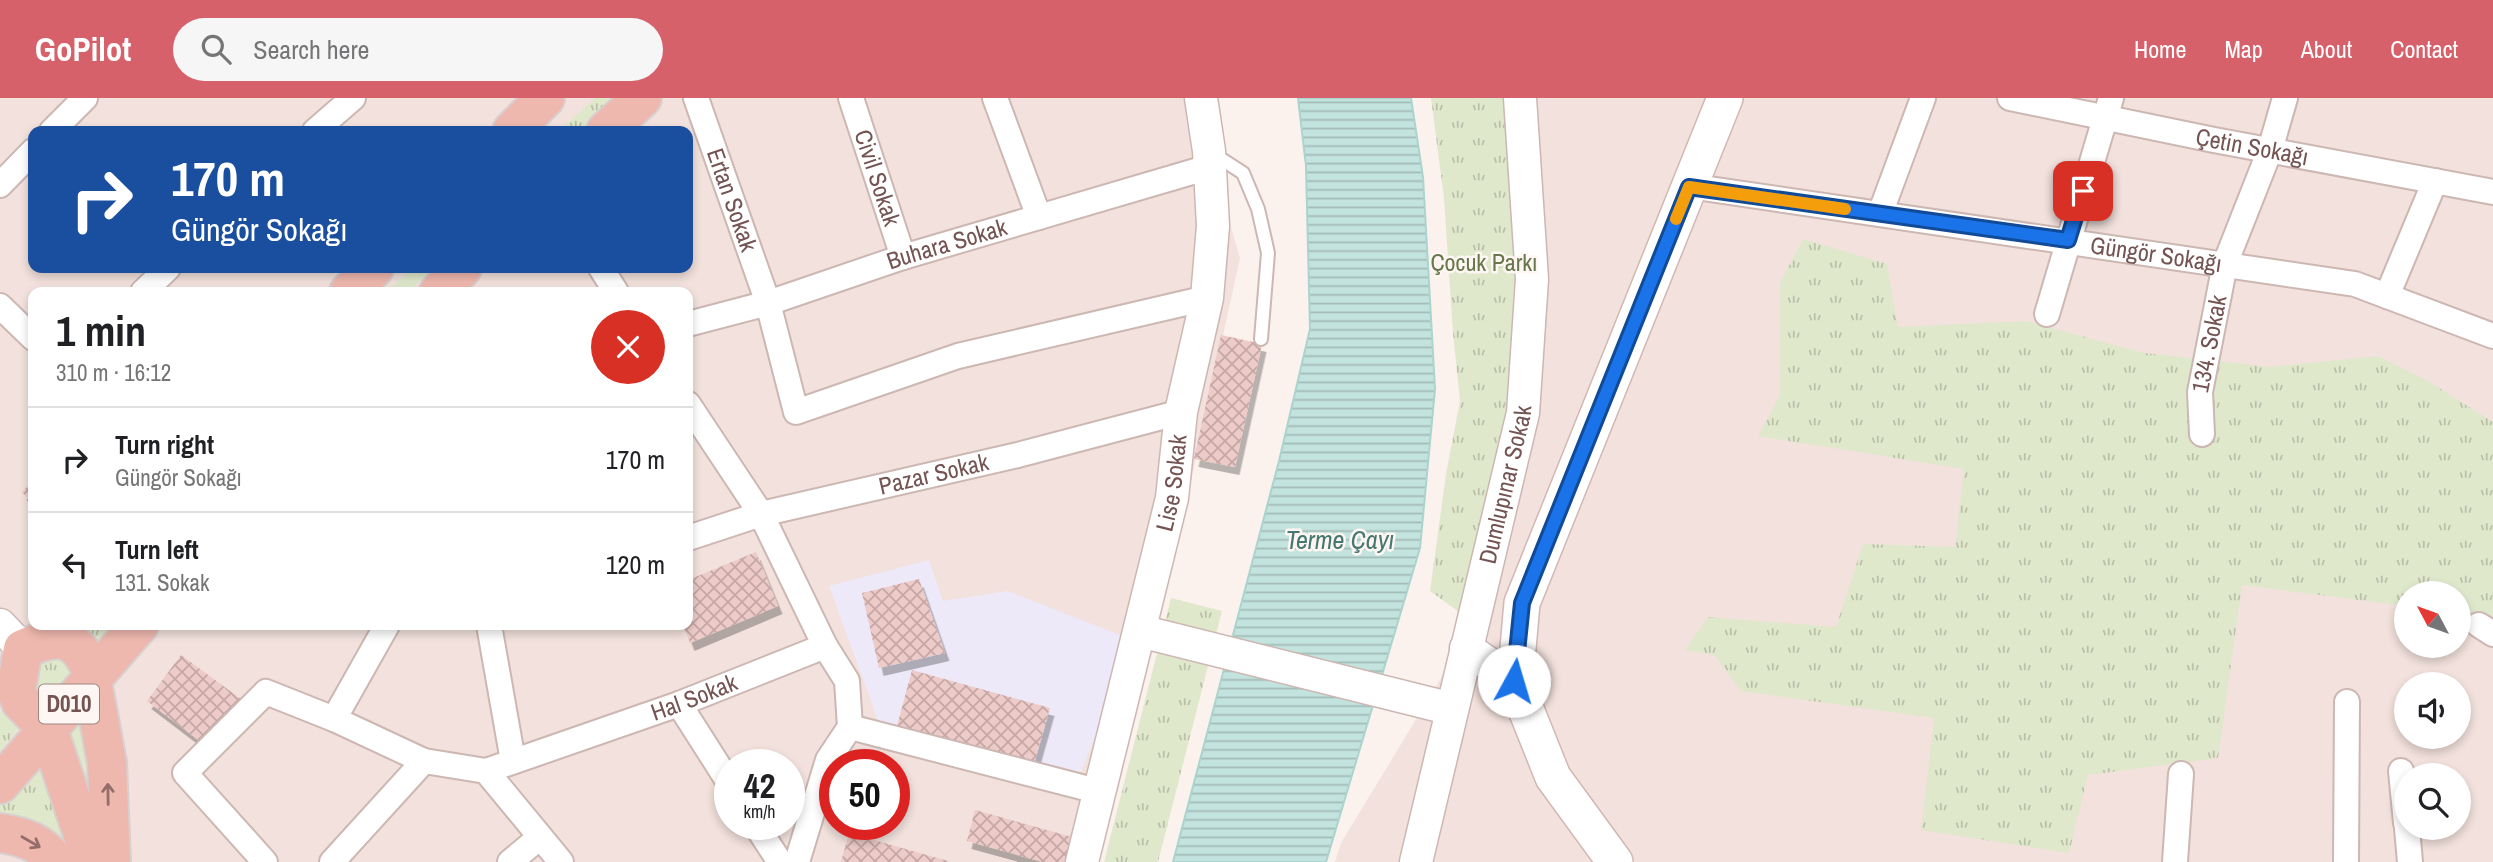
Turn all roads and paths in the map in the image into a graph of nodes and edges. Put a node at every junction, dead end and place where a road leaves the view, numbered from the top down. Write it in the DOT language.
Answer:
graph roads {
  1 [pos="85,98"];
  2 [pos="353,98"];
  3 [pos="545,98"];
  4 [pos="642,98"];
  5 [pos="696,98"];
  6 [pos="851,98"];
  7 [pos="995,98"];
  8 [pos="1201,98"];
  9 [pos="1520,98"];
  10 [pos="1725,98"];
  11 [pos="1923,98"];
  12 [pos="2010,98"];
  13 [pos="2285,98"];
  14 [pos="2109,108"];
  15 [pos="57,126"];
  16 [pos="321,126"];
  17 [pos="517,126"];
  18 [pos="612,126"];
  19 [pos="2270,150"];
  20 [pos="28,156"];
  21 [pos="1209,159"];
  22 [pos="2435,181"];
  23 [pos="0,185"];
  24 [pos="1689,187"];
  25 [pos="2493,192"];
  26 [pos="1880,214"];
  27 [pos="1039,217"];
  28 [pos="2068,240"];
  29 [pos="903,257"];
  30 [pos="2225,264"];
  31 [pos="163,273"];
  32 [pos="369,273"];
  33 [pos="457,273"];
  34 [pos="148,287"];
  35 [pos="354,287"];
  36 [pos="444,287"];
  37 [pos="2387,296"];
  38 [pos="1207,298"];
  39 [pos="768,303"];
  40 [pos="0,306"];
  41 [pos="2047,314"];
  42 [pos="693,323"];
  43 [pos="28,333"];
  44 [pos="2493,336"];
  45 [pos="1261,339"];
  46 [pos="693,412"];
  47 [pos="1181,412"];
  48 [pos="2202,434"];
  49 [pos="761,514"];
  50 [pos="693,536"];
  51 [pos="135,630"];
  52 [pos="384,630"];
  53 [pos="490,630"];
  54 [pos="1140,631"];
  55 [pos="17,644"];
  56 [pos="825,646"];
  57 [pos="1466,648"];
  58 [pos="92,679"];
  59 [pos="1514,681"];
  60 [pos="2347,702"];
  61 [pos="679,704"];
  62 [pos="1452,709"];
  63 [pos="334,719"];
  64 [pos="850,727"];
  65 [pos="48,729"];
  66 [pos="714,759"];
  67 [pos="424,761"];
  68 [pos="513,761"];
  69 [pos="486,771"];
  70 [pos="2181,774"];
  71 [pos="0,784"];
  72 [pos="1101,792"];
  73 [pos="0,833"];
  74 [pos="540,837"];
  75 [pos="766,840"];
  76 [pos="2408,840"];
  77 [pos="57,862"];
  78 [pos="92,862"];
  79 [pos="111,862"];
  80 [pos="265,862"];
  81 [pos="332,862"];
  82 [pos="510,862"];
  83 [pos="561,862"];
  84 [pos="780,862"];
  85 [pos="797,862"];
  86 [pos="1082,862"];
  87 [pos="1416,862"];
  88 [pos="1615,862"];
  89 [pos="2175,862"];
  90 [pos="2346,862"];
  91 [pos="2410,862"];
  1 -- 15 [label="street"];
  2 -- 16 [label="street"];
  3 -- 17 [label="highway"];
  4 -- 18 [label="highway"];
  5 -- 39 [label="street, Ertan Sokak"];
  6 -- 29 [label="street, Civil Sokak"];
  7 -- 27 [label="street"];
  8 -- 21 [label="street, Lise Sokak"];
  9 -- 57 [label="street, Dumlupınar Sokak"];
  10 -- 24 [label="main road"];
  11 -- 26 [label="street"];
  12 -- 14 [label="street, Çetin Sokağı"];
  13 -- 19 [label="street, 134. Sokak"];
  14 -- 19 [label="street, Çetin Sokağı"];
  14 -- 28 [label="street"];
  19 -- 22 [label="street, Çetin Sokağı"];
  19 -- 30 [label="street, 134. Sokak"];
  20 -- 23 [label="street"];
  21 -- 27 [label="street, Buhara Sokak"];
  21 -- 38 [label="street, Lise Sokak"];
  21 -- 45 [label="lane"];
  22 -- 25 [label="street, Çetin Sokağı"];
  22 -- 37 [label="street"];
  24 -- 26 [label="street, Güngör Sokağı"];
  24 -- 59 [label="main road"];
  26 -- 28 [label="street, Güngör Sokağı"];
  27 -- 29 [label="street, Buhara Sokak"];
  28 -- 30 [label="street, Güngör Sokağı"];
  28 -- 41 [label="street"];
  29 -- 39 [label="street, Buhara Sokak"];
  30 -- 37 [label="street, Güngör Sokağı"];
  30 -- 48 [label="street, 134. Sokak"];
  31 -- 34 [label="street"];
  32 -- 35 [label="highway"];
  33 -- 36 [label="highway"];
  37 -- 44 [label="street, Güngör Sokağı"];
  38 -- 39 [label="street, Ertan Sokak"];
  38 -- 47 [label="street, Lise Sokak"];
  39 -- 42 [label="street, Buhara Sokak"];
  40 -- 43 [label="street"];
  46 -- 49 [label="street"];
  47 -- 49 [label="street, Pazar Sokak"];
  47 -- 54 [label="street, Lise Sokak"];
  49 -- 50 [label="street, Pazar Sokak"];
  49 -- 56 [label="street"];
  51 -- 58 [label="highway, D010"];
  52 -- 63 [label="street"];
  53 -- 68 [label="street"];
  54 -- 62 [label="street"];
  54 -- 72 [label="street, Lise Sokak"];
  55 -- 58 [label="highway"];
  55 -- 65 [label="highway"];
  56 -- 61 [label="street, Hal Sokak"];
  56 -- 64 [label="street"];
  57 -- 59 [label="street"];
  57 -- 62 [label="street, Dumlupınar Sokak"];
  58 -- 65 [label="highway, D010"];
  79 -- 58 [label="highway, one-way"];
  59 -- 88 [label="main road"];
  60 -- 90 [label="street"];
  61 -- 66 [label="street"];
  61 -- 68 [label="street, Hal Sokak"];
  62 -- 87 [label="street, Dumlupınar Sokak"];
  63 -- 67 [label="street, Hal Sokak"];
  63 -- 80 [label="street, Hal Sokak"];
  64 -- 72 [label="street"];
  64 -- 85 [label="street"];
  65 -- 71 [label="highway, D010"];
  65 -- 78 [label="highway"];
  67 -- 69 [label="street, Hal Sokak"];
  67 -- 81 [label="street"];
  68 -- 69 [label="street, Hal Sokak"];
  69 -- 74 [label="street"];
  70 -- 89 [label="street"];
  72 -- 86 [label="street, Lise Sokak"];
  73 -- 77 [label="highway, one-way"];
  74 -- 82 [label="street"];
  74 -- 83 [label="street"];
  75 -- 84 [label="street"];
  76 -- 91 [label="street"];
}
